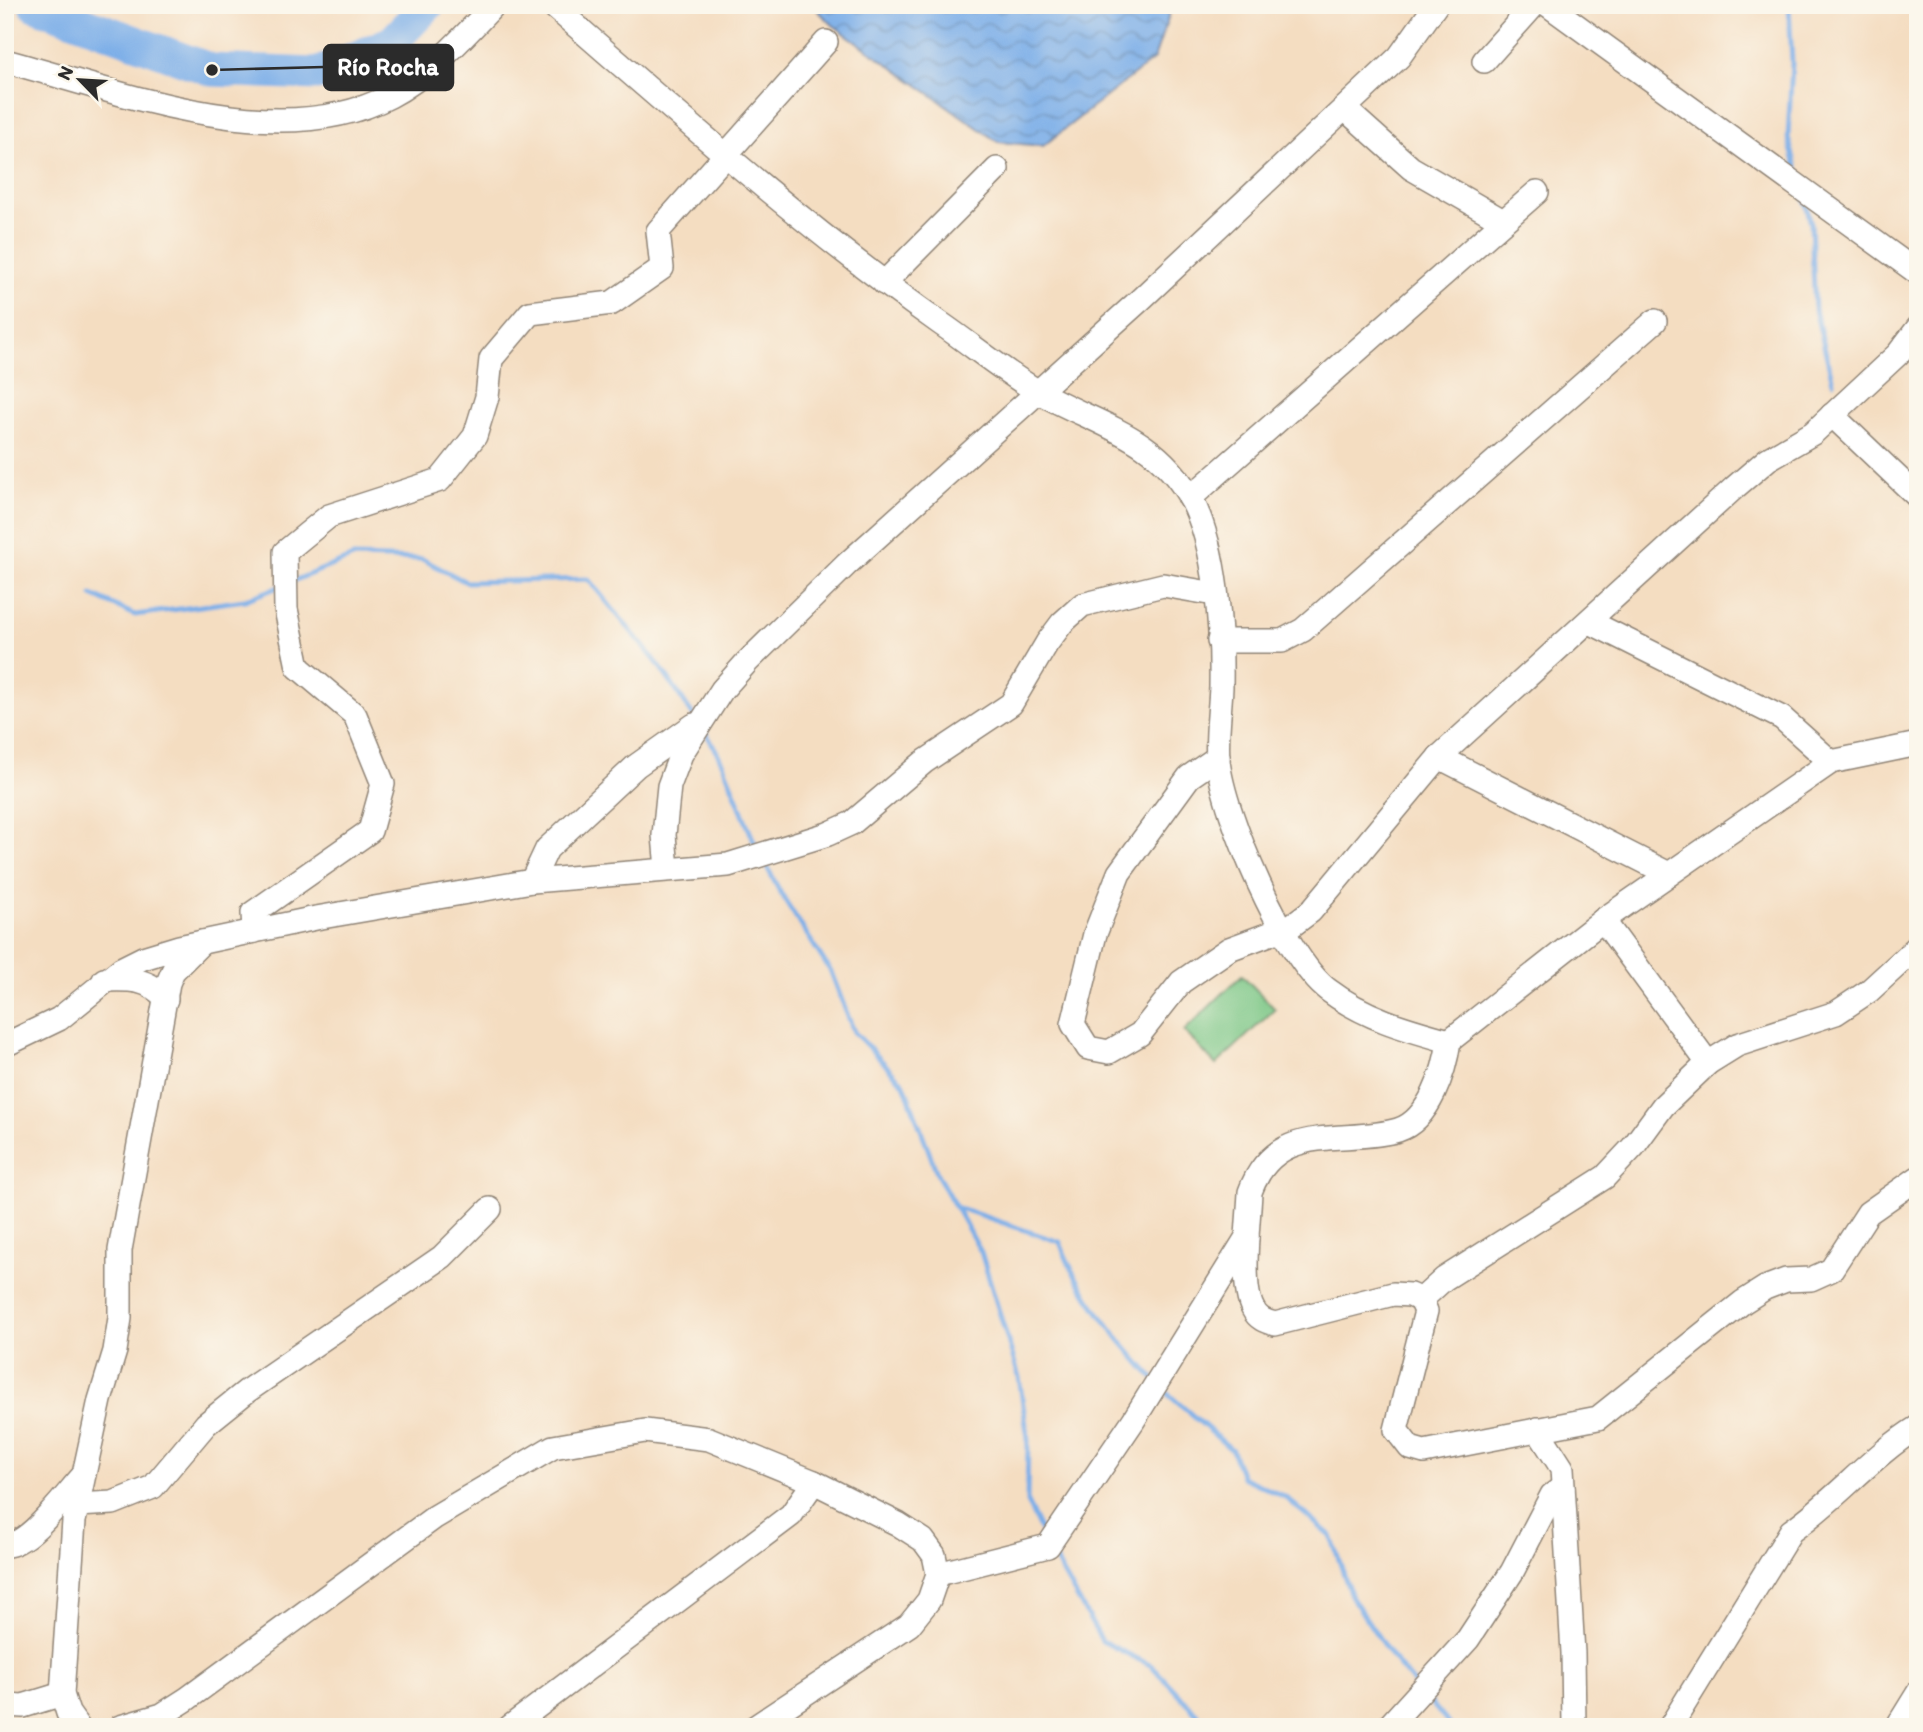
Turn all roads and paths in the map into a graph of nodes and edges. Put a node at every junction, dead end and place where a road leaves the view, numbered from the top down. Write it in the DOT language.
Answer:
graph roads {
  1 [pos="494,5"];
  2 [pos="552,5"];
  3 [pos="1436,5"];
  4 [pos="1535,5"];
  5 [pos="1548,5"];
  6 [pos="826,42"];
  7 [pos="5,61"];
  8 [pos="1484,61"];
  9 [pos="1345,109"];
  10 [pos="725,154"];
  11 [pos="997,169"];
  12 [pos="1537,191"];
  13 [pos="1503,221"];
  14 [pos="1918,273"];
  15 [pos="884,283"];
  16 [pos="1655,321"];
  17 [pos="1918,328"];
  18 [pos="1037,391"];
  19 [pos="1832,415"];
  20 [pos="1918,497"];
  21 [pos="1191,498"];
  22 [pos="1215,594"];
  23 [pos="1590,622"];
  24 [pos="1219,641"];
  25 [pos="702,721"];
  26 [pos="1918,744"];
  27 [pos="1218,757"];
  28 [pos="1439,757"];
  29 [pos="1831,762"];
  30 [pos="667,869"];
  31 [pos="1669,874"];
  32 [pos="532,881"];
  33 [pos="1604,920"];
  34 [pos="1281,930"];
  35 [pos="254,931"];
  36 [pos="202,942"];
  37 [pos="1918,946"];
  38 [pos="104,980"];
  39 [pos="166,999"];
  40 [pos="1449,1041"];
  41 [pos="5,1045"];
  42 [pos="1708,1063"];
  43 [pos="1918,1178"];
  44 [pos="490,1209"];
  45 [pos="1249,1234"];
  46 [pos="1421,1300"];
  47 [pos="1918,1427"];
  48 [pos="1537,1429"];
  49 [pos="83,1475"];
  50 [pos="814,1482"];
  51 [pos="1563,1488"];
  52 [pos="77,1505"];
  53 [pos="5,1545"];
  54 [pos="938,1574"];
  55 [pos="1918,1693"];
  56 [pos="62,1694"];
  57 [pos="5,1705"];
  58 [pos="78,1727"];
  59 [pos="120,1727"];
  60 [pos="510,1727"];
  61 [pos="755,1727"];
  62 [pos="1388,1727"];
  63 [pos="1574,1727"];
  64 [pos="1670,1727"];
  65 [pos="1897,1727"];
  1 -- 7 [label="street"];
  2 -- 10 [label="street"];
  3 -- 9 [label="street"];
  4 -- 8 [label="street"];
  5 -- 14 [label="street"];
  6 -- 10 [label="street"];
  9 -- 13 [label="street"];
  9 -- 18 [label="street"];
  10 -- 15 [label="street"];
  10 -- 35 [label="street"];
  11 -- 15 [label="street"];
  12 -- 13 [label="street"];
  13 -- 21 [label="street"];
  15 -- 18 [label="street"];
  16 -- 24 [label="street"];
  17 -- 19 [label="street"];
  18 -- 21 [label="street"];
  18 -- 25 [label="street"];
  19 -- 20 [label="street"];
  19 -- 23 [label="street"];
  21 -- 22 [label="street"];
  22 -- 24 [label="street"];
  22 -- 30 [label="street"];
  23 -- 28 [label="street"];
  23 -- 29 [label="street"];
  24 -- 27 [label="street"];
  25 -- 30 [label="street"];
  25 -- 32 [label="street"];
  26 -- 29 [label="street"];
  27 -- 34 [label="street"];
  27 -- 34 [label="street"];
  28 -- 31 [label="street"];
  28 -- 34 [label="street"];
  29 -- 31 [label="street"];
  30 -- 32 [label="street"];
  31 -- 33 [label="street"];
  32 -- 35 [label="street"];
  33 -- 40 [label="street"];
  33 -- 42 [label="street"];
  34 -- 40 [label="street"];
  35 -- 36 [label="street"];
  36 -- 38 [label="street"];
  36 -- 39 [label="street"];
  37 -- 42 [label="street"];
  38 -- 39 [label="street"];
  38 -- 41 [label="street"];
  39 -- 49 [label="street"];
  40 -- 45 [label="street"];
  42 -- 46 [label="street"];
  43 -- 48 [label="street"];
  44 -- 52 [label="street"];
  45 -- 46 [label="street"];
  45 -- 54 [label="street"];
  46 -- 48 [label="street"];
  47 -- 64 [label="street"];
  48 -- 51 [label="street"];
  49 -- 52 [label="street"];
  49 -- 53 [label="street"];
  50 -- 54 [label="street"];
  50 -- 59 [label="street"];
  50 -- 60 [label="street"];
  51 -- 62 [label="street"];
  51 -- 63 [label="street"];
  52 -- 56 [label="street"];
  54 -- 61 [label="street"];
  55 -- 65 [label="street"];
  56 -- 57 [label="street"];
  56 -- 58 [label="street"];
}
